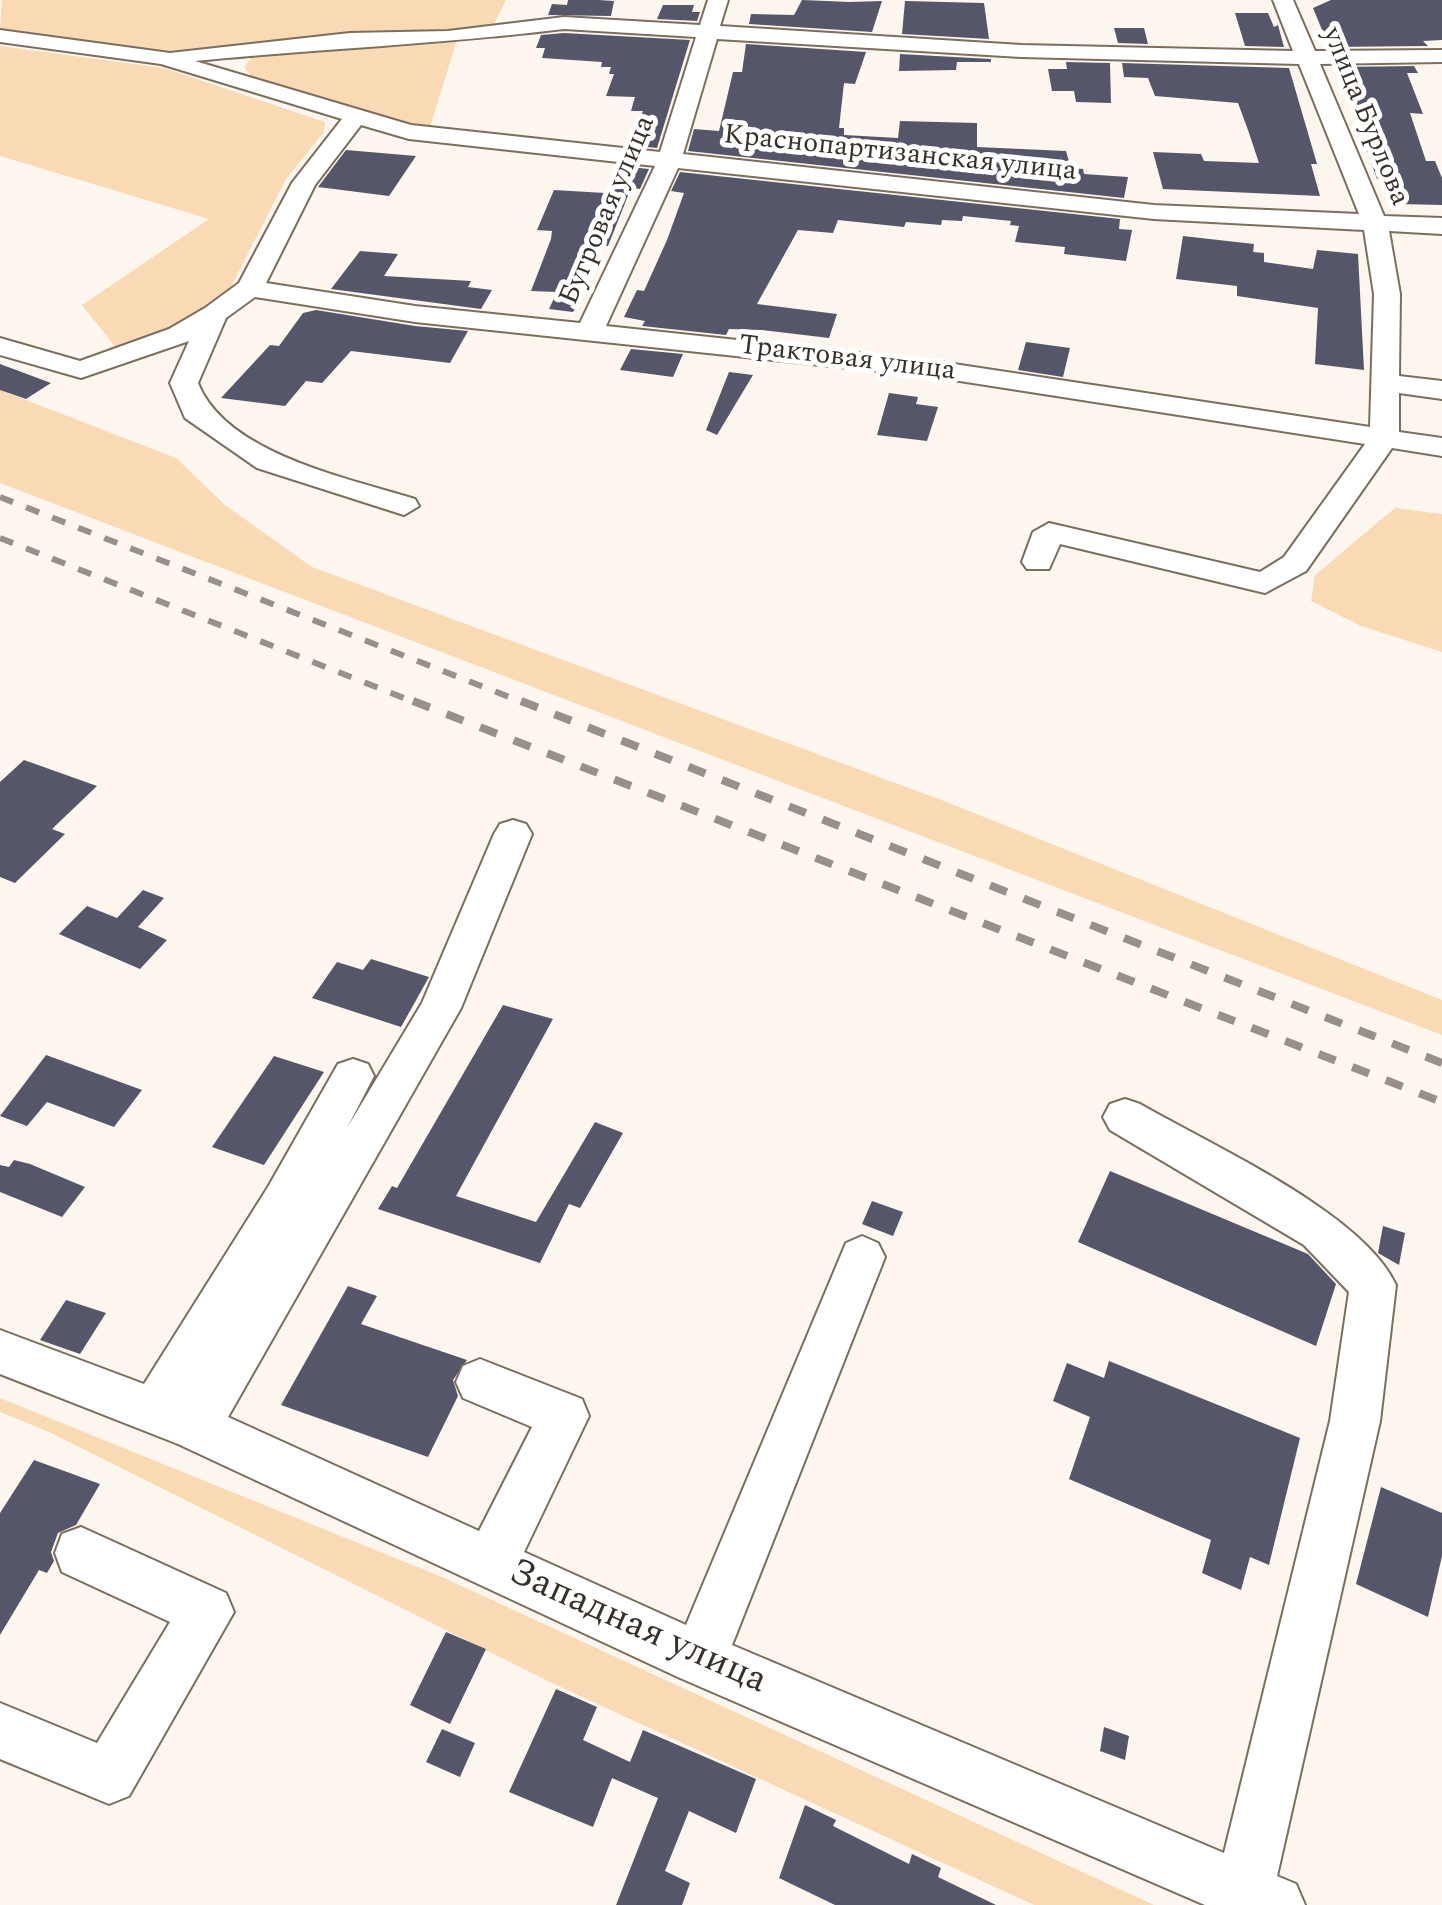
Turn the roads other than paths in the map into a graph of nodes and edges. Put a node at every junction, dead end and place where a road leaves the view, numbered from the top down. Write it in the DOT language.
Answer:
graph roads {
  1 [pos="718,0"];
  2 [pos="1283,0"];
  3 [pos="709,31"];
  4 [pos="0,36"];
  5 [pos="1442,56"];
  6 [pos="163,58"];
  7 [pos="1309,58"];
  8 [pos="355,118"];
  9 [pos="669,161"];
  10 [pos="1375,223"];
  11 [pos="1442,226"];
  12 [pos="250,288"];
  13 [pos="214,314"];
  14 [pos="590,332"];
  15 [pos="0,346"];
  16 [pos="1385,382"];
  17 [pos="1442,390"];
  18 [pos="1384,438"];
  19 [pos="1442,447"];
  20 [pos="404,506"];
  21 [pos="1038,562"];
  22 [pos="513,834"];
  23 [pos="353,1076"];
  24 [pos="1125,1117"];
  25 [pos="862,1257"];
  26 [pos="0,1352"];
  27 [pos="480,1382"];
  28 [pos="175,1419"];
  29 [pos="81,1554"];
  30 [pos="491,1563"];
  31 [pos="700,1659"];
  32 [pos="0,1730"];
  33 [pos="1260,1898"];
  1 -- 3 [label="street, Бугровая улица"];
  2 -- 7 [label="street, улица Бурлова"];
  3 -- 6 [label="street"];
  3 -- 7 [label="street"];
  3 -- 9 [label="street, Бугровая улица"];
  4 -- 6 [label="street"];
  5 -- 7 [label="street"];
  6 -- 8 [label="street, Краснопартизанская улица"];
  7 -- 10 [label="street, улица Бурлова"];
  8 -- 9 [label="street, Краснопартизанская улица"];
  8 -- 12 [label="street"];
  9 -- 10 [label="street, Краснопартизанская улица"];
  9 -- 14 [label="street, Бугровая улица"];
  10 -- 11 [label="street, Краснопартизанская улица"];
  10 -- 16 [label="street, улица Бурлова"];
  12 -- 13 [label="street"];
  12 -- 14 [label="street, Трактовая улица"];
  13 -- 15 [label="street"];
  13 -- 20 [label="street"];
  14 -- 18 [label="street, Трактовая улица"];
  16 -- 17 [label="street"];
  16 -- 18 [label="street, улица Бурлова"];
  18 -- 19 [label="street, Трактовая улица"];
  18 -- 21 [label="street"];
  22 -- 28 [label="street"];
  23 -- 28 [label="street"];
  24 -- 33 [label="street"];
  25 -- 31 [label="street"];
  26 -- 28 [label="street, Западная улица"];
  27 -- 30 [label="street"];
  28 -- 30 [label="street, Западная улица"];
  29 -- 32 [label="street"];
  30 -- 31 [label="street, Западная улица"];
  31 -- 33 [label="street, Западная улица"];
}
